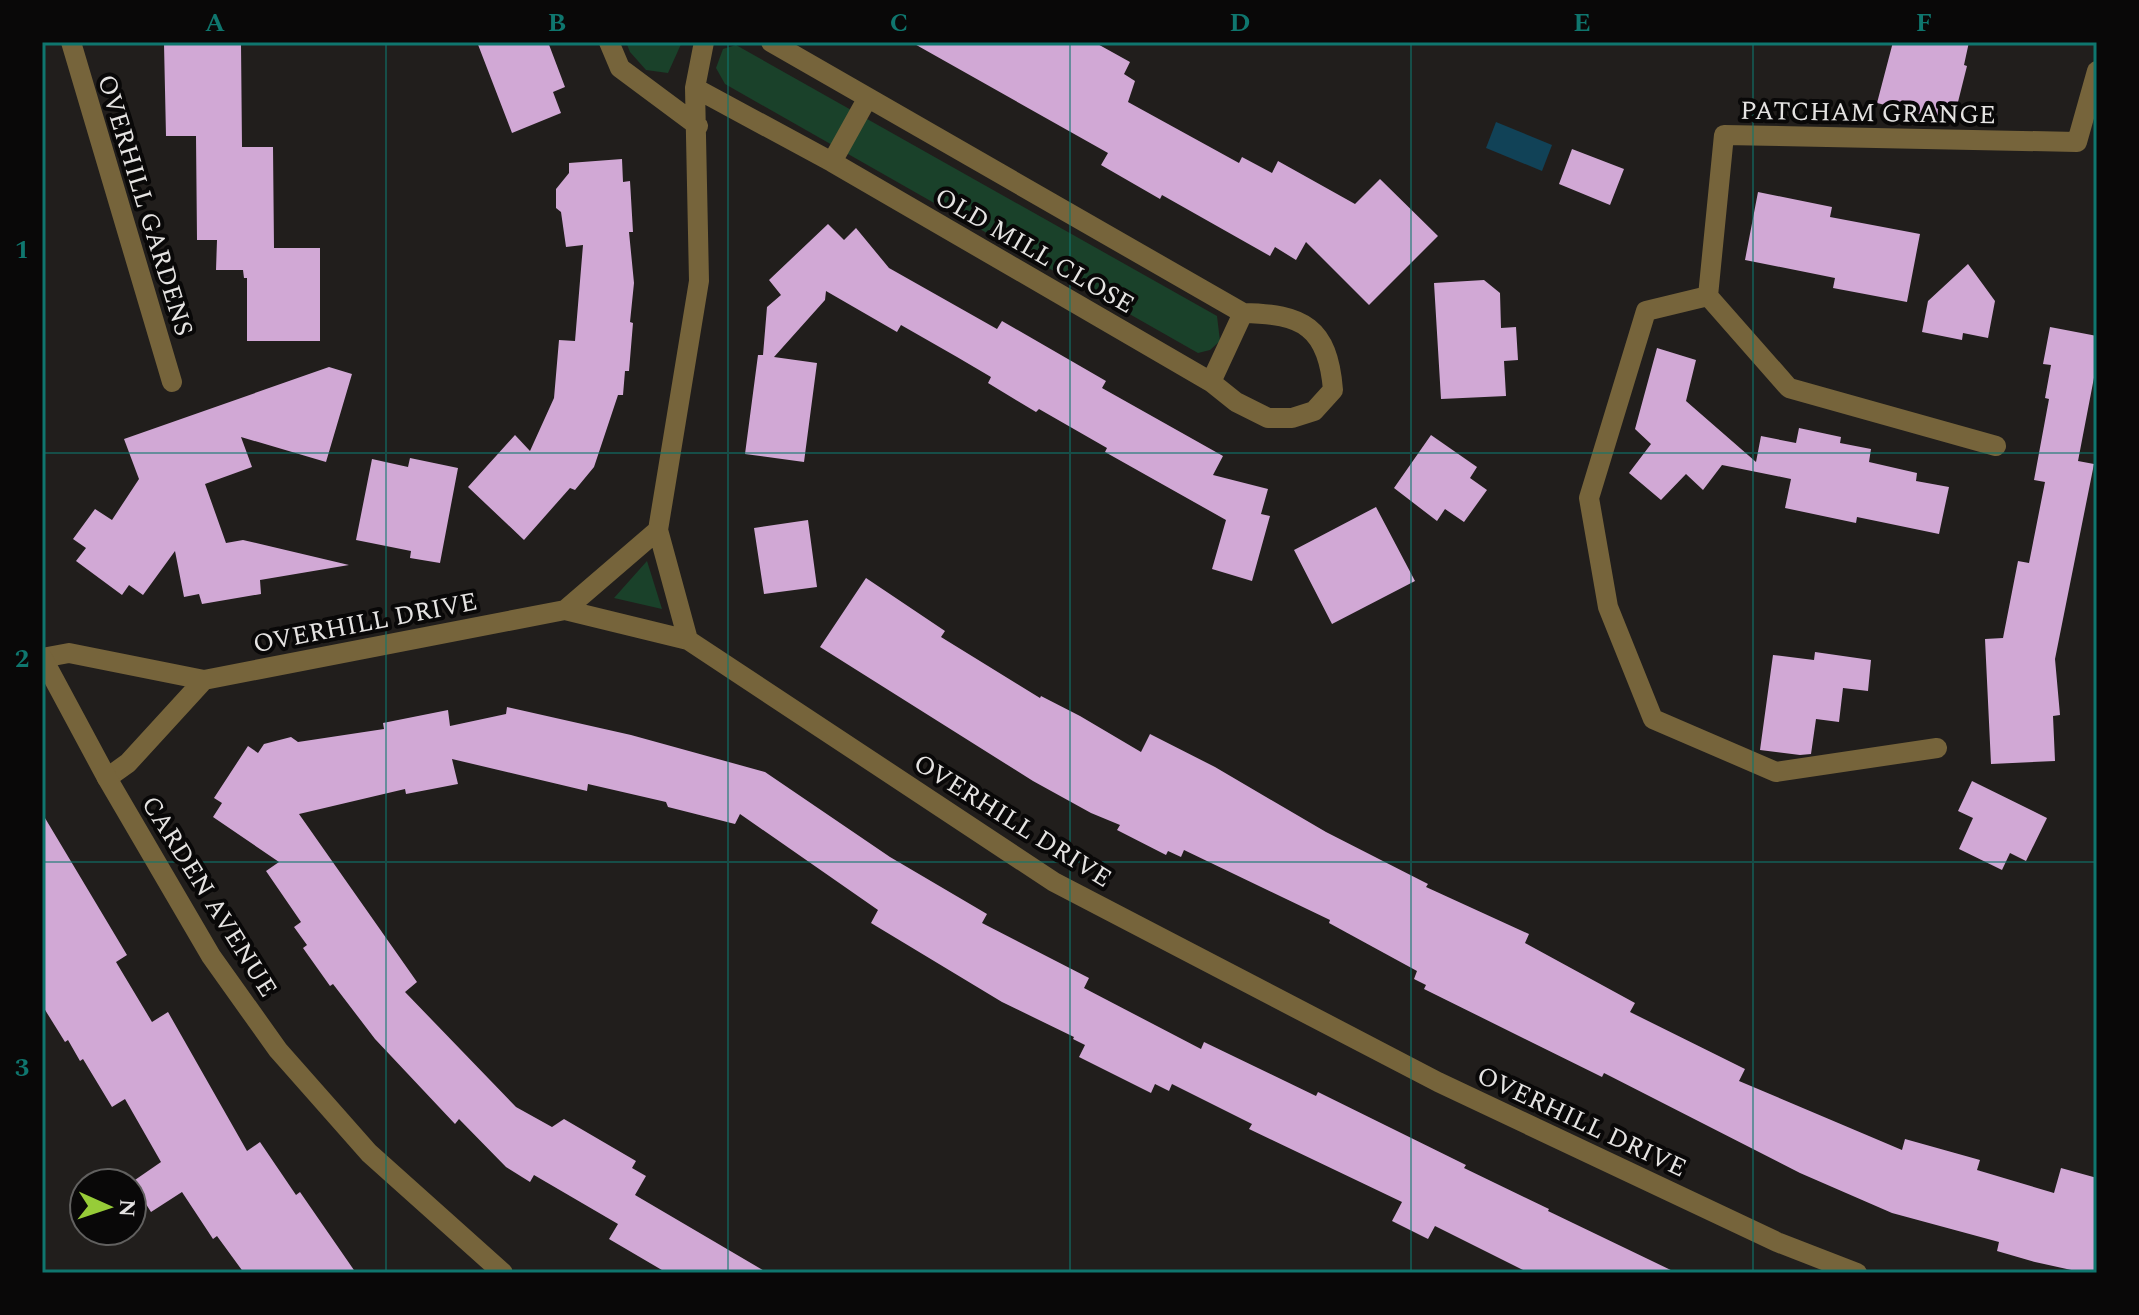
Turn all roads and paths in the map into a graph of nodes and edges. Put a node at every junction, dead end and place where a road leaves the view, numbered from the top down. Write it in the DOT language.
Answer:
graph roads {
  1 [pos="71,42"];
  2 [pos="609,42"];
  3 [pos="704,42"];
  4 [pos="771,42"];
  5 [pos="2097,71"];
  6 [pos="695,88"];
  7 [pos="867,99"];
  8 [pos="698,126"];
  9 [pos="832,162"];
  10 [pos="1708,296"];
  11 [pos="1243,313"];
  12 [pos="172,382"];
  13 [pos="1211,382"];
  14 [pos="1996,446"];
  15 [pos="658,530"];
  16 [pos="565,610"];
  17 [pos="688,640"];
  18 [pos="42,658"];
  19 [pos="204,680"];
  20 [pos="1937,748"];
  21 [pos="107,778"];
  22 [pos="503,1273"];
  23 [pos="1857,1273"];
  1 -- 12 [label="street, OVERHILL GARDENS"];
  2 -- 8 [label="street"];
  3 -- 6 [label="street"];
  4 -- 7 [label="street, OLD MILL CLOSE"];
  5 -- 10 [label="street, PATCHAM GRANGE"];
  6 -- 8 [label="street"];
  6 -- 9 [label="street, OLD MILL CLOSE"];
  7 -- 9 [label="street"];
  7 -- 11 [label="street, OLD MILL CLOSE"];
  8 -- 15 [label="street"];
  9 -- 13 [label="street, OLD MILL CLOSE"];
  10 -- 14 [label="street"];
  10 -- 20 [label="street"];
  11 -- 13 [label="street"];
  11 -- 13 [label="street, OLD MILL CLOSE"];
  15 -- 16 [label="street"];
  15 -- 17 [label="street"];
  16 -- 17 [label="street, OVERHILL DRIVE"];
  16 -- 19 [label="street, OVERHILL DRIVE"];
  17 -- 23 [label="street, OVERHILL DRIVE"];
  18 -- 19 [label="street, OVERHILL DRIVE"];
  18 -- 21 [label="street, CARDEN AVENUE"];
  19 -- 21 [label="street"];
  21 -- 22 [label="street, CARDEN AVENUE"];
}
